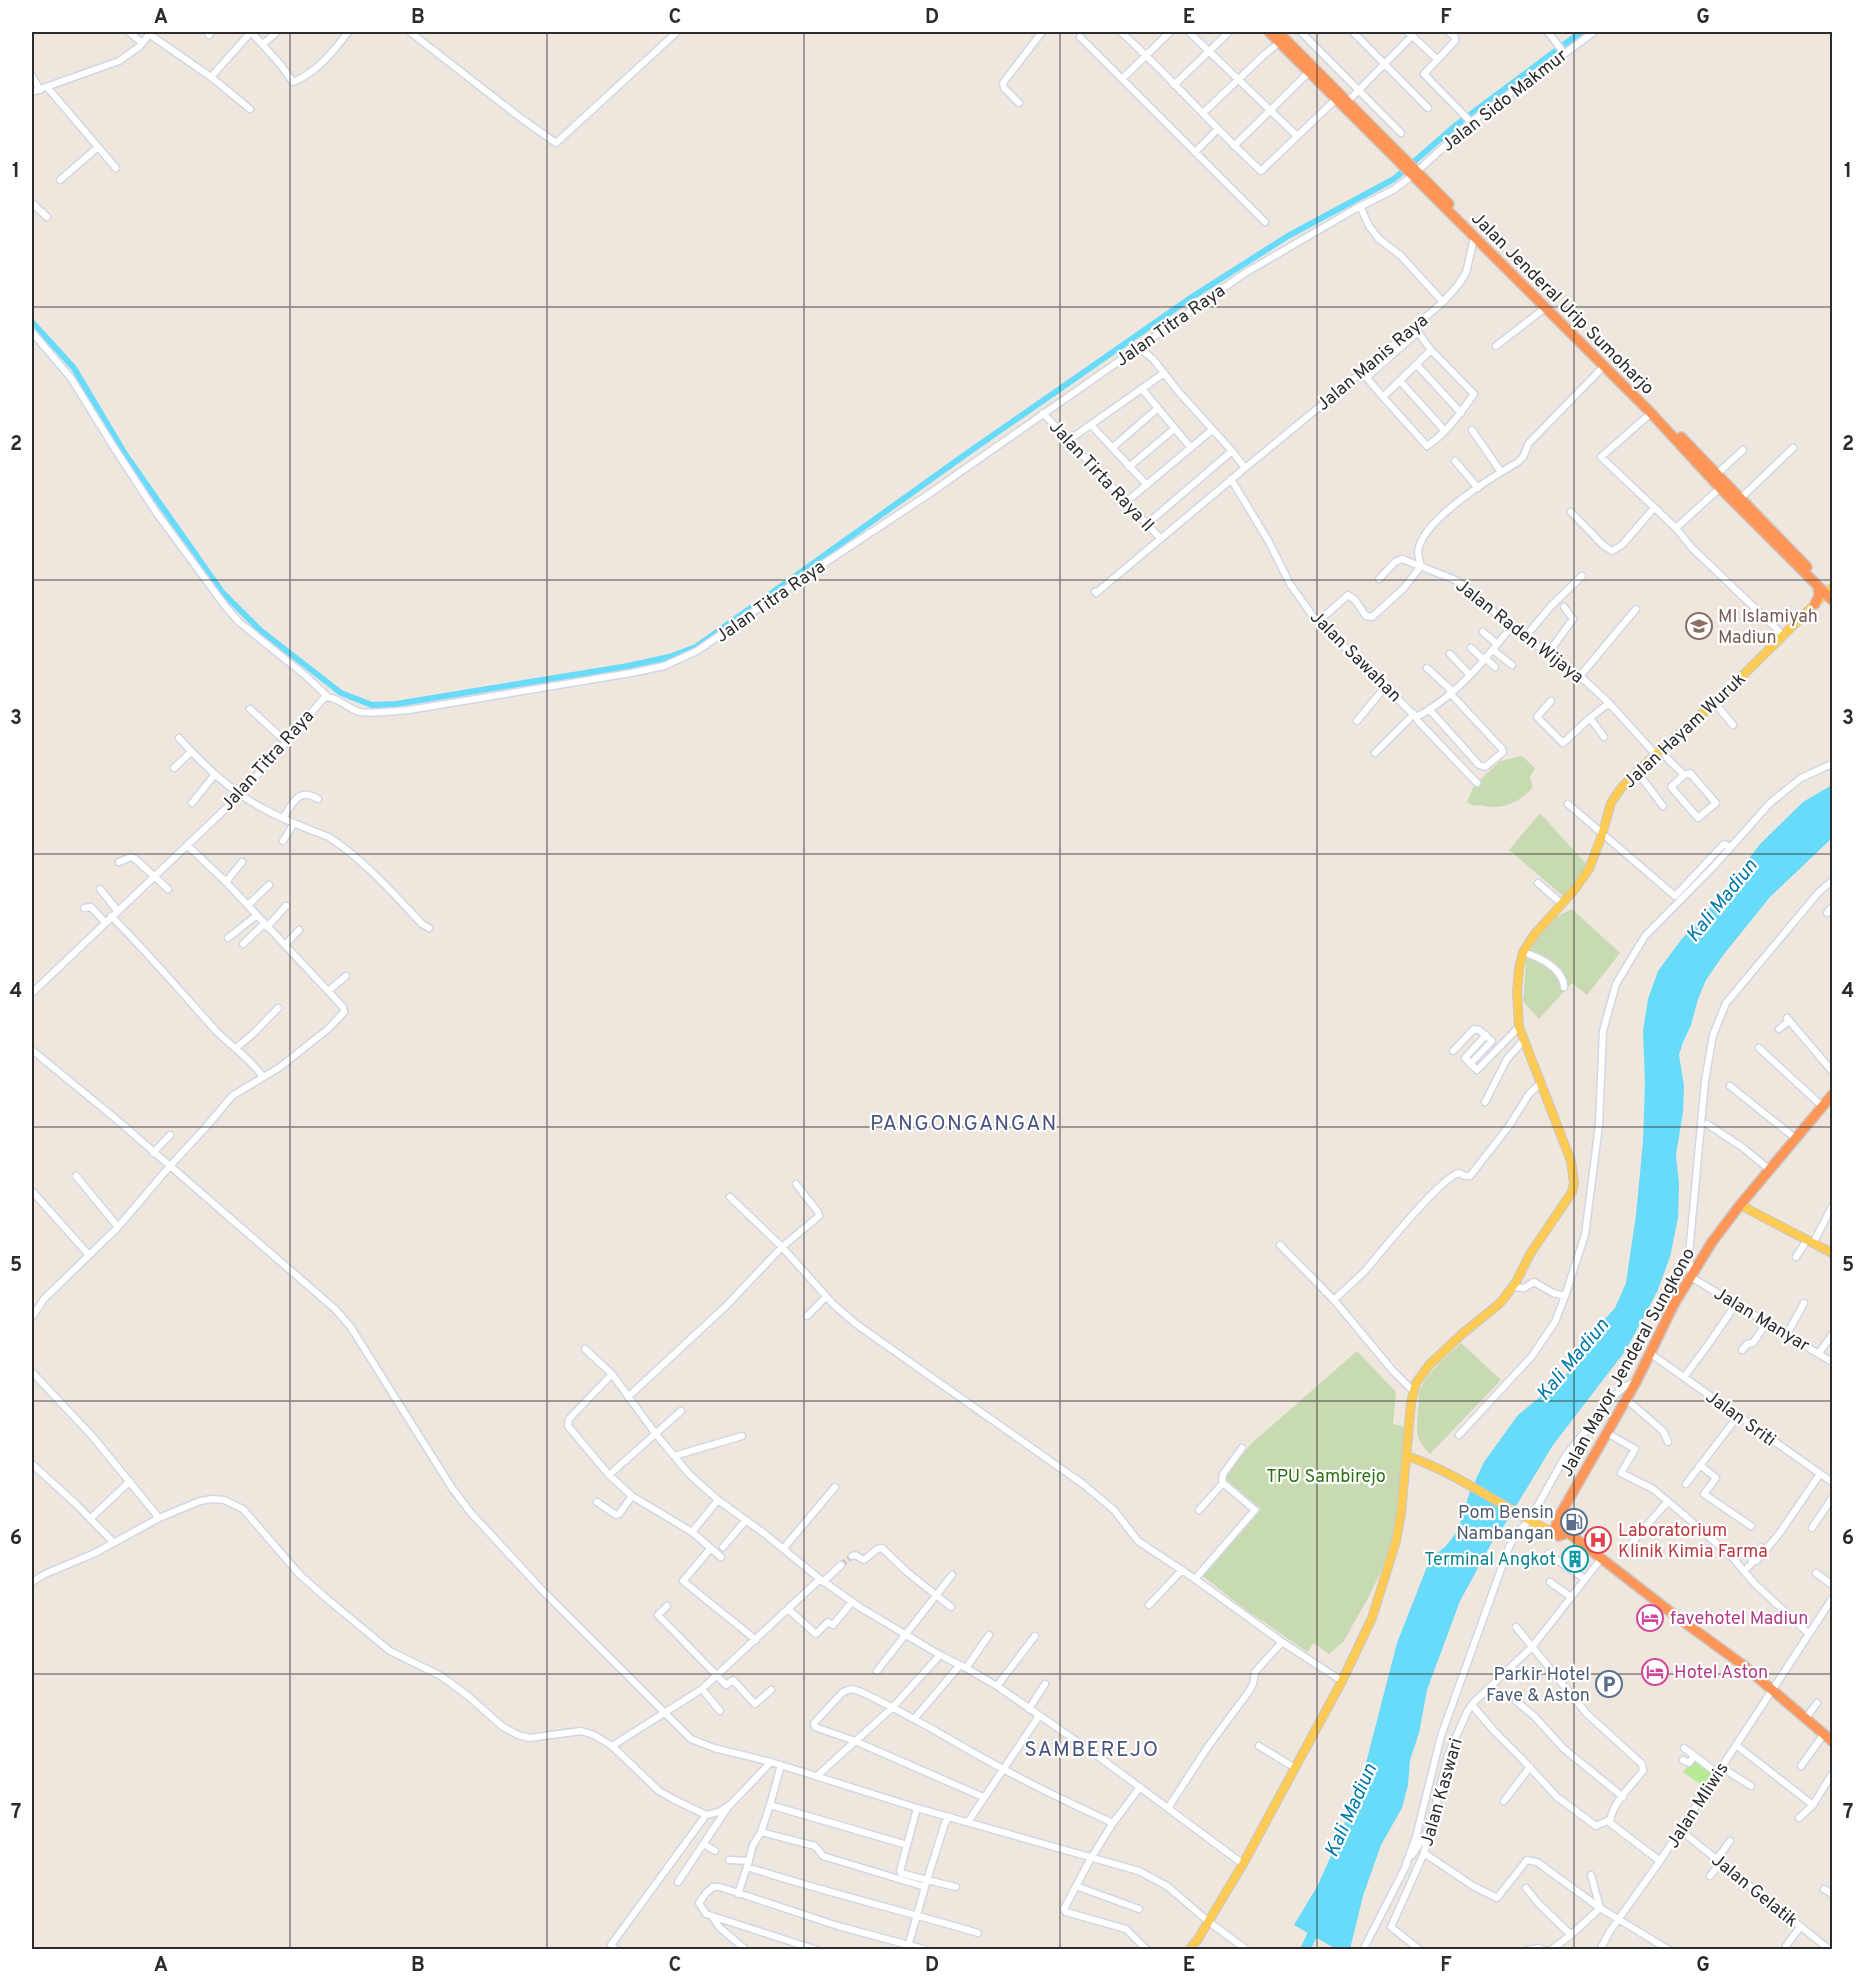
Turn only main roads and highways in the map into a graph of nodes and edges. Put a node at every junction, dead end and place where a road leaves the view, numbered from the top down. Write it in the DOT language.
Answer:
graph roads {
  1 [pos="1269,32"];
  2 [pos="1278,32"];
  3 [pos="1342,103"];
  4 [pos="1409,168"];
  5 [pos="1818,586"];
  6 [pos="1830,594"];
  7 [pos="1815,604"];
  8 [pos="1833,1095"];
  9 [pos="1740,1205"];
  10 [pos="1833,1253"];
  11 [pos="1407,1456"];
  12 [pos="1560,1530"];
  13 [pos="1833,1741"];
  14 [pos="1189,1950"];
  1 -- 3 [label="highway, Jalan Jenderal Urip Sumoharjo"];
  2 -- 3 [label="highway, Jalan Jenderal Urip Sumoharjo"];
  3 -- 4 [label="highway, Jalan Jenderal Urip Sumoharjo"];
  4 -- 5 [label="highway, Jalan Jenderal Urip Sumoharjo"];
  4 -- 6 [label="highway, Jalan Jenderal Urip Sumoharjo"];
  5 -- 6 [label="highway, Jalan Jenderal Urip Sumoharjo"];
  5 -- 7 [label="highway"];
  6 -- 7 [label="main road, Jalan Hayam Wuruk"];
  7 -- 11 [label="main road, Jalan Hayam Wuruk"];
  8 -- 9 [label="highway, Jalan Mayor Jenderal Sungkono"];
  9 -- 10 [label="main road"];
  9 -- 12 [label="highway, Jalan Mayor Jenderal Sungkono"];
  11 -- 12 [label="main road"];
  11 -- 14 [label="main road, Jalan Hayam Wuruk"];
  12 -- 13 [label="highway"];
}
